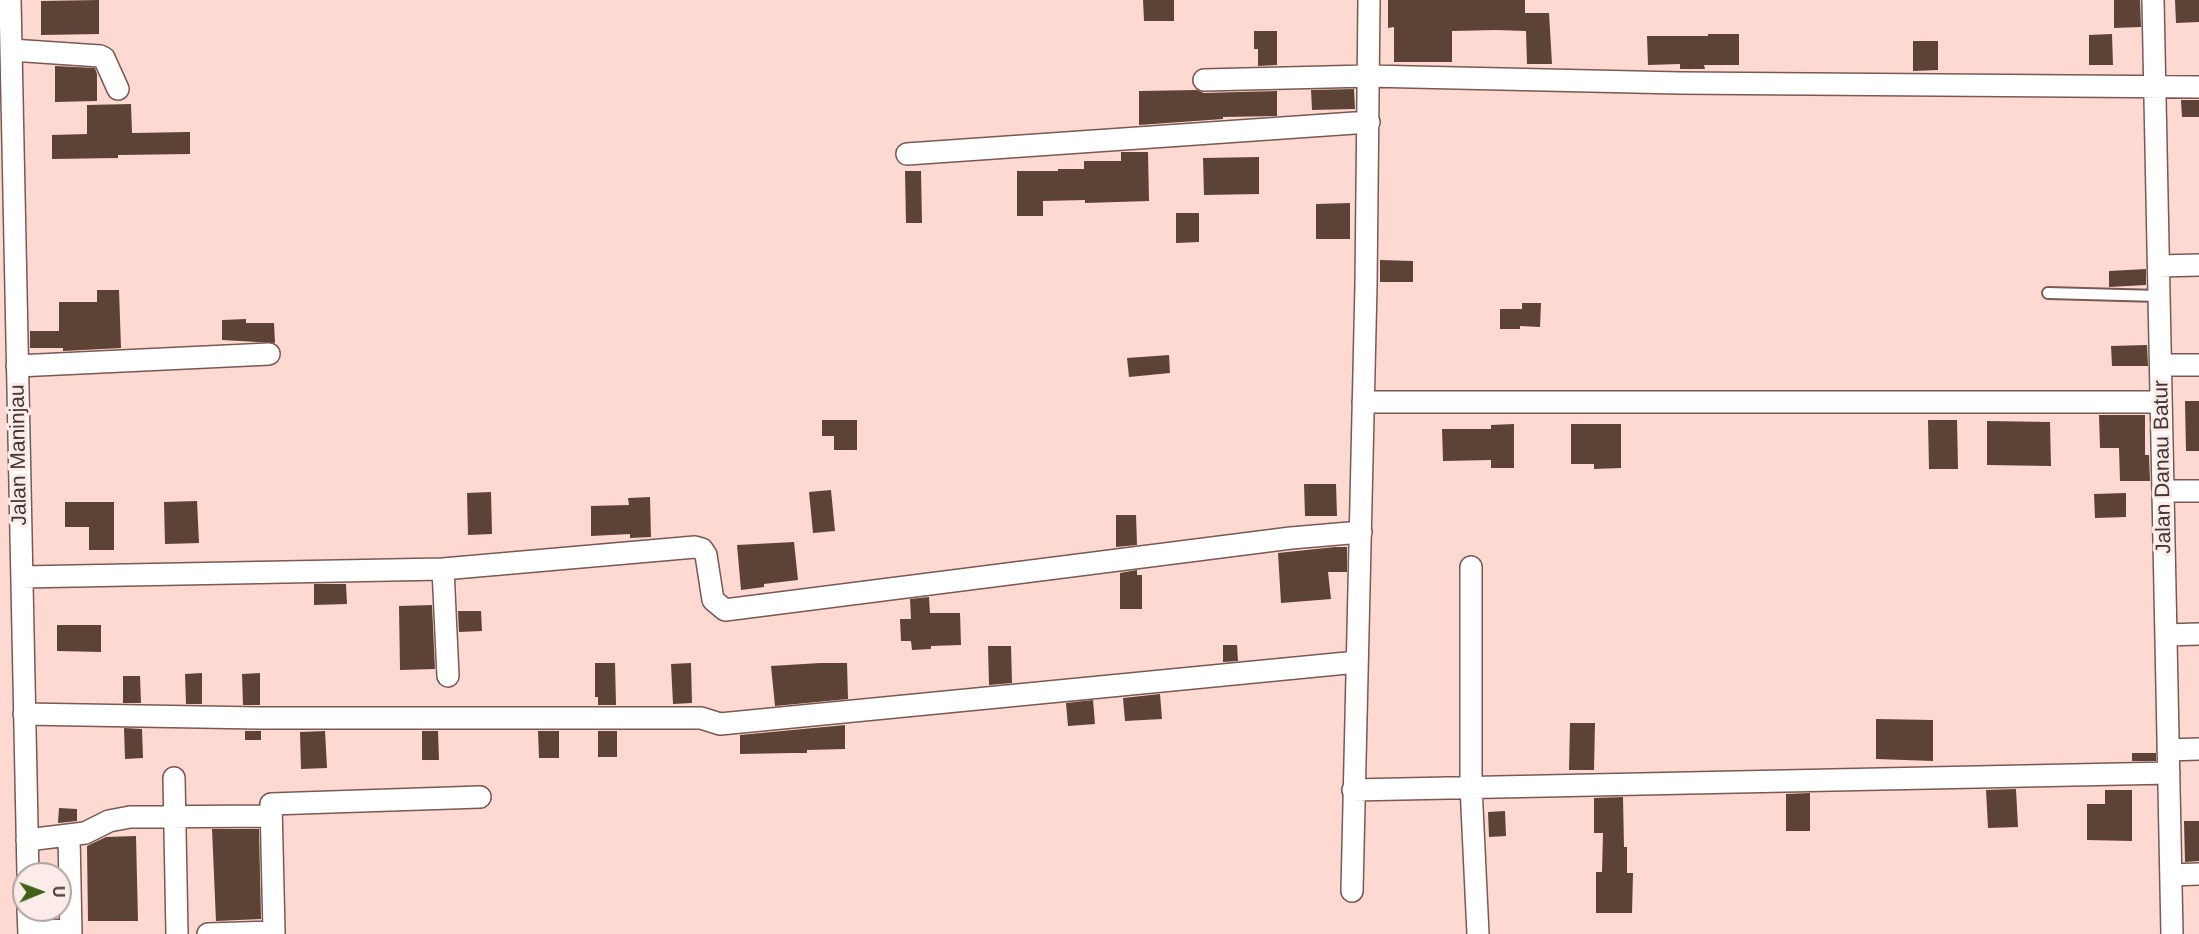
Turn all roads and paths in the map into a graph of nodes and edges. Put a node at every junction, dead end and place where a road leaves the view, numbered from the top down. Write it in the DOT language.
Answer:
graph roads {
  1 [pos="10,0"];
  2 [pos="1369,0"];
  3 [pos="2153,0"];
  4 [pos="11,50"];
  5 [pos="1368,76"];
  6 [pos="1204,81"];
  7 [pos="2155,86"];
  8 [pos="2199,87"];
  9 [pos="118,89"];
  10 [pos="1369,122"];
  11 [pos="907,154"];
  12 [pos="2199,265"];
  13 [pos="2159,266"];
  14 [pos="2048,293"];
  15 [pos="2159,296"];
  16 [pos="269,354"];
  17 [pos="2161,365"];
  18 [pos="2199,365"];
  19 [pos="17,366"];
  20 [pos="1363,402"];
  21 [pos="2161,402"];
  22 [pos="2163,491"];
  23 [pos="2199,491"];
  24 [pos="1361,532"];
  25 [pos="1471,567"];
  26 [pos="442,569"];
  27 [pos="22,578"];
  28 [pos="2199,634"];
  29 [pos="2166,635"];
  30 [pos="1357,662"];
  31 [pos="448,676"];
  32 [pos="24,714"];
  33 [pos="2199,749"];
  34 [pos="2168,750"];
  35 [pos="2169,773"];
  36 [pos="174,778"];
  37 [pos="1471,786"];
  38 [pos="1353,790"];
  39 [pos="480,797"];
  40 [pos="175,816"];
  41 [pos="271,816"];
  42 [pos="69,836"];
  43 [pos="27,840"];
  44 [pos="28,862"];
  45 [pos="2171,874"];
  46 [pos="2199,874"];
  47 [pos="1352,891"];
  48 [pos="71,932"];
  49 [pos="29,933"];
  50 [pos="177,934"];
  51 [pos="208,934"];
  52 [pos="1478,934"];
  53 [pos="2172,934"];
  1 -- 4 [label="street, Jalan Maninjau"];
  2 -- 5 [label="street"];
  3 -- 7 [label="street, Jalan Danau Batur"];
  4 -- 9 [label="street"];
  4 -- 19 [label="street, Jalan Maninjau"];
  5 -- 6 [label="street"];
  5 -- 7 [label="street"];
  5 -- 10 [label="street"];
  7 -- 8 [label="street"];
  7 -- 13 [label="street, Jalan Danau Batur"];
  10 -- 11 [label="street"];
  10 -- 20 [label="street"];
  12 -- 13 [label="street"];
  13 -- 15 [label="street, Jalan Danau Batur"];
  14 -- 15 [label="lane"];
  15 -- 17 [label="street, Jalan Danau Batur"];
  16 -- 19 [label="street"];
  17 -- 18 [label="street"];
  17 -- 21 [label="street, Jalan Danau Batur"];
  19 -- 27 [label="street, Jalan Maninjau"];
  20 -- 21 [label="street"];
  20 -- 24 [label="street"];
  21 -- 22 [label="street, Jalan Danau Batur"];
  22 -- 23 [label="street"];
  22 -- 29 [label="street, Jalan Danau Batur"];
  24 -- 26 [label="street"];
  24 -- 30 [label="street"];
  25 -- 37 [label="street"];
  26 -- 27 [label="street"];
  26 -- 31 [label="street"];
  27 -- 32 [label="street, Jalan Maninjau"];
  28 -- 29 [label="street"];
  29 -- 34 [label="street, Jalan Danau Batur"];
  30 -- 32 [label="street"];
  30 -- 38 [label="street"];
  32 -- 43 [label="street, Jalan Maninjau"];
  33 -- 34 [label="street"];
  34 -- 35 [label="street, Jalan Danau Batur"];
  35 -- 37 [label="street"];
  35 -- 45 [label="street, Jalan Danau Batur"];
  36 -- 40 [label="street"];
  37 -- 38 [label="street"];
  37 -- 52 [label="street"];
  38 -- 47 [label="street"];
  39 -- 41 [label="street"];
  40 -- 41 [label="street"];
  40 -- 42 [label="street"];
  40 -- 50 [label="street"];
  41 -- 51 [label="street"];
  42 -- 43 [label="street"];
  42 -- 48 [label="street"];
  43 -- 44 [label="street, Jalan Maninjau"];
  45 -- 46 [label="street"];
  45 -- 53 [label="street, Jalan Danau Batur"];
  48 -- 49 [label="street"];
}
